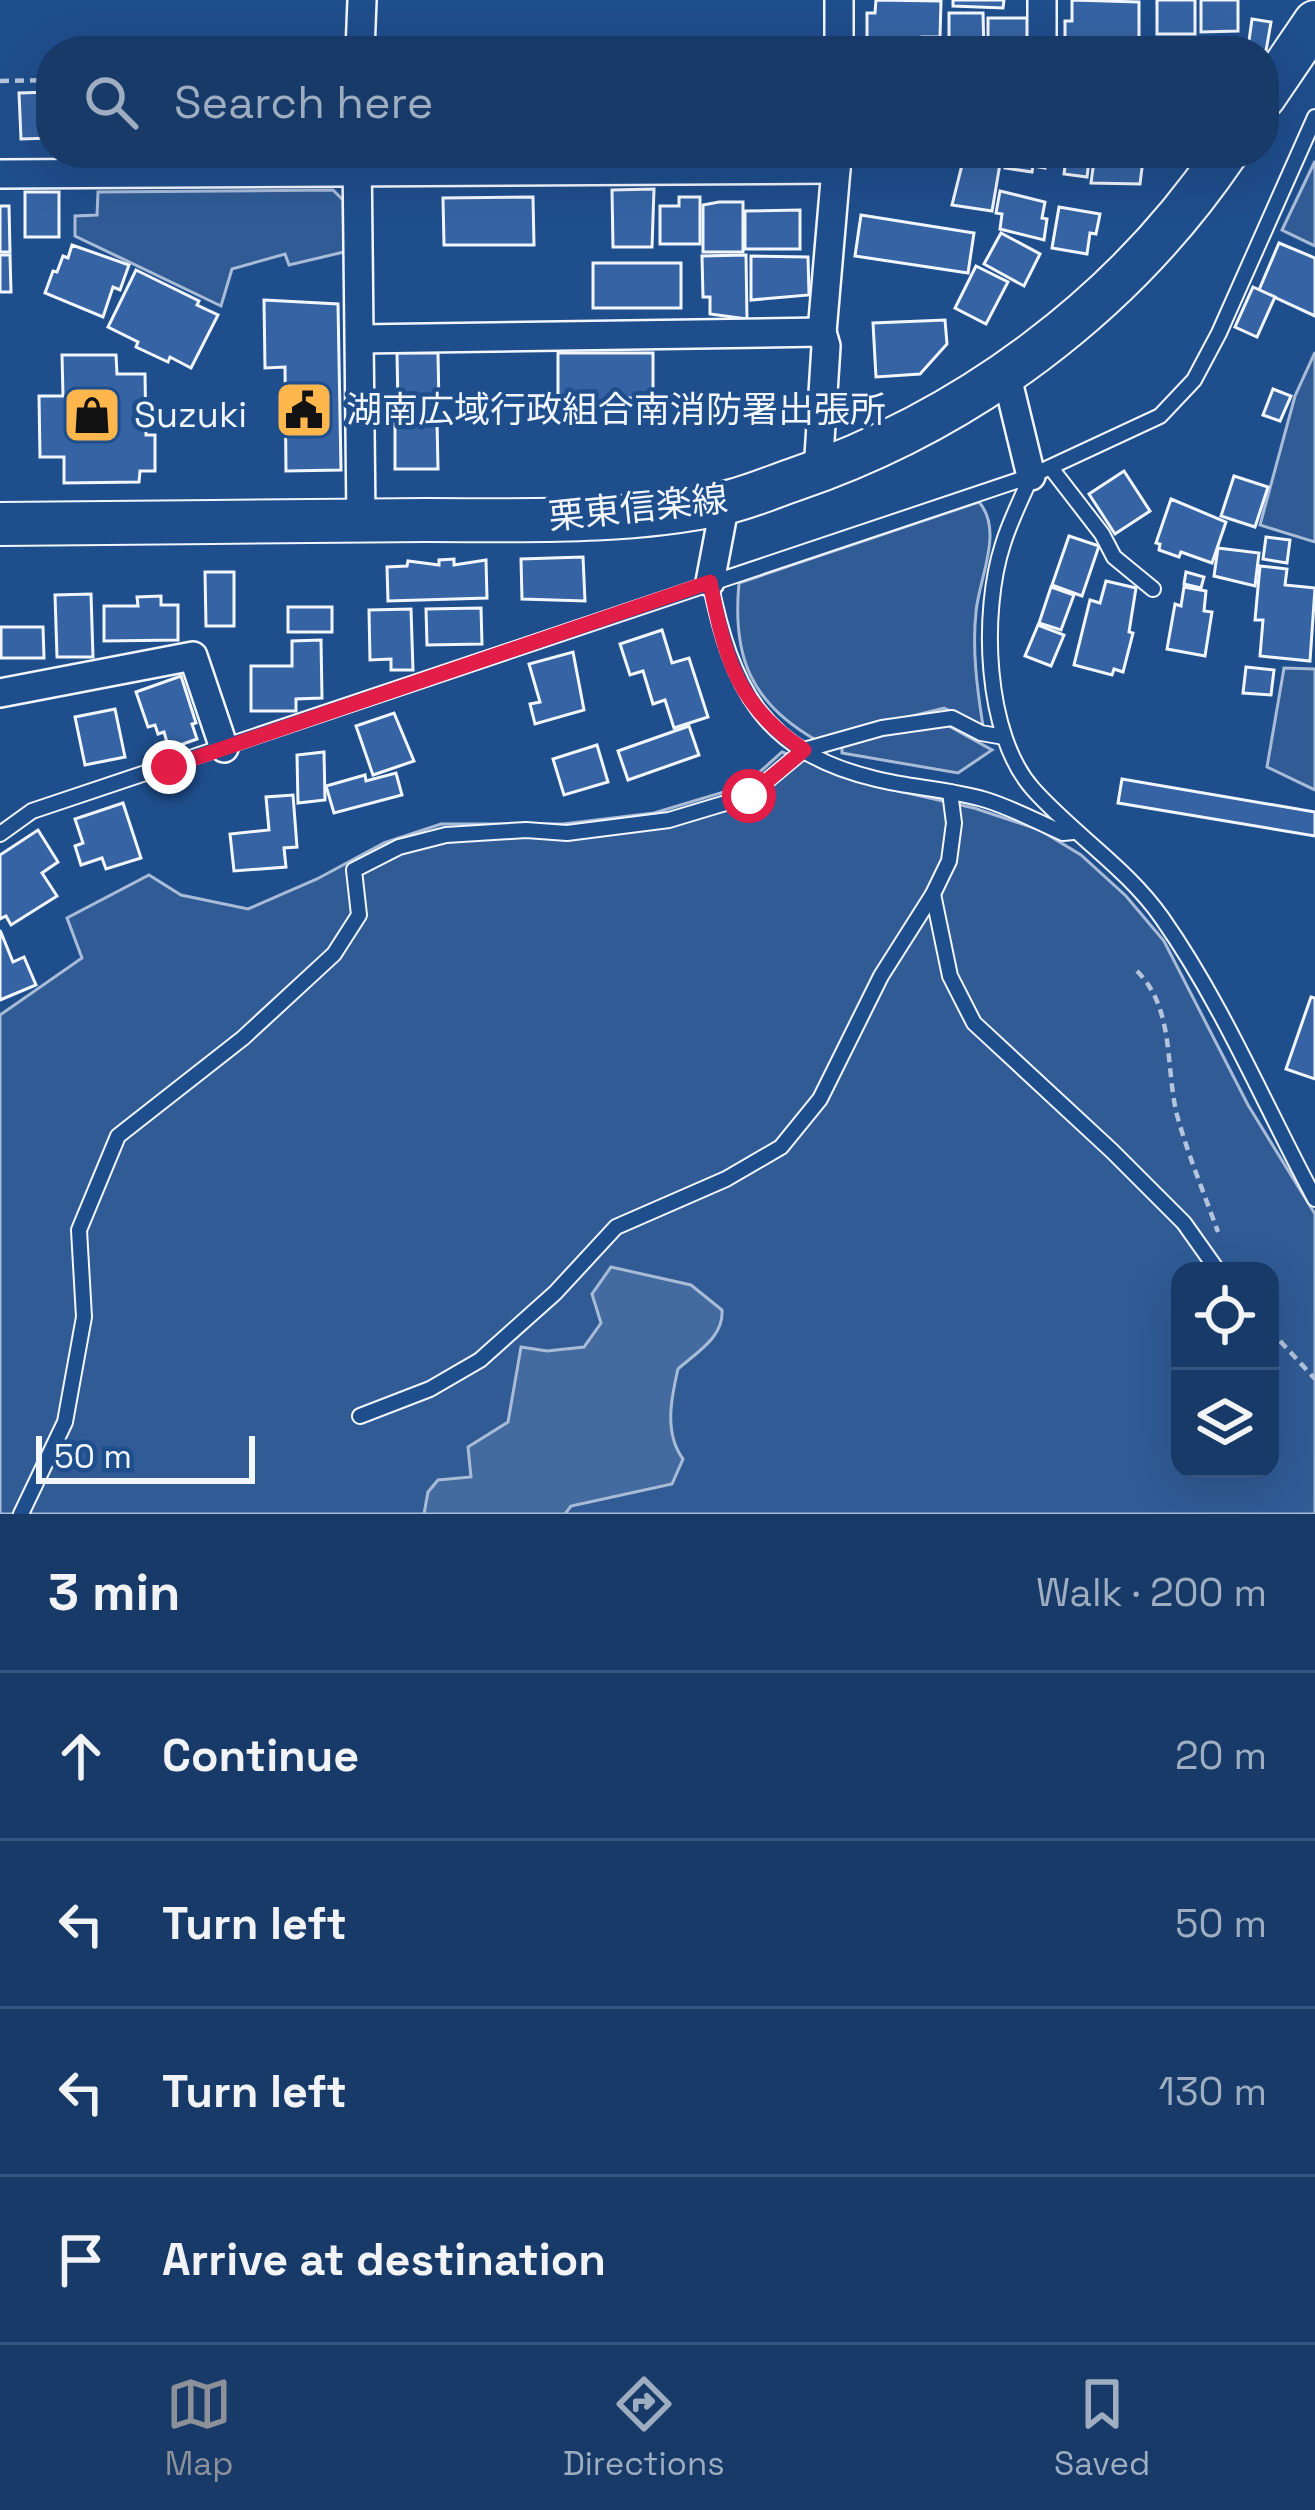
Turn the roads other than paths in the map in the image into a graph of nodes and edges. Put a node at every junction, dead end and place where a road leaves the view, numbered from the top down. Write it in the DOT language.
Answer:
graph roads {
  1 [pos="362,0"];
  2 [pos="839,0"];
  3 [pos="1042,0"];
  4 [pos="1312,35"];
  5 [pos="361,36"];
  6 [pos="839,36"];
  7 [pos="1042,36"];
  8 [pos="1279,78"];
  9 [pos="1315,117"];
  10 [pos="195,168"];
  11 [pos="357,168"];
  12 [pos="836,168"];
  13 [pos="1216,168"];
  14 [pos="0,174"];
  15 [pos="822,332"];
  16 [pos="360,338"];
  17 [pos="1006,373"];
  18 [pos="818,472"];
  19 [pos="1041,472"];
  20 [pos="725,503"];
  21 [pos="362,521"];
  22 [pos="0,524"];
  23 [pos="710,582"];
  24 [pos="1153,589"];
  25 [pos="0,694"];
  26 [pos="1004,736"];
  27 [pos="224,748"];
  28 [pos="804,750"];
  29 [pos="950,792"];
  30 [pos="1073,832"];
  31 [pos="0,834"];
  32 [pos="933,894"];
  33 [pos="1315,1199"];
  34 [pos="1211,1262"];
  35 [pos="360,1416"];
  36 [pos="21,1514"];
  1 -- 5 [label="street"];
  2 -- 6 [label="street"];
  3 -- 7 [label="street"];
  4 -- 8 [label="main road"];
  9 -- 19 [label="lane"];
  10 -- 14 [label="street"];
  11 -- 16 [label="street"];
  12 -- 15 [label="street"];
  13 -- 17 [label="main road, 栗東信楽線"];
  15 -- 16 [label="street"];
  15 -- 18 [label="street"];
  16 -- 21 [label="street"];
  17 -- 18 [label="main road, 栗東信楽線"];
  17 -- 19 [label="street"];
  18 -- 20 [label="main road, 栗東信楽線"];
  19 -- 23 [label="lane"];
  19 -- 24 [label="lane"];
  19 -- 26 [label="lane"];
  20 -- 21 [label="main road, 栗東信楽線"];
  20 -- 23 [label="street"];
  21 -- 22 [label="main road, 栗東信楽線"];
  23 -- 27 [label="lane"];
  23 -- 28 [label="lane"];
  25 -- 27 [label="street"];
  26 -- 28 [label="lane"];
  26 -- 30 [label="lane"];
  27 -- 31 [label="lane"];
  28 -- 29 [label="lane"];
  28 -- 36 [label="lane"];
  29 -- 30 [label="lane"];
  29 -- 32 [label="lane"];
  30 -- 33 [label="lane"];
  32 -- 34 [label="lane"];
  32 -- 35 [label="lane"];
}
